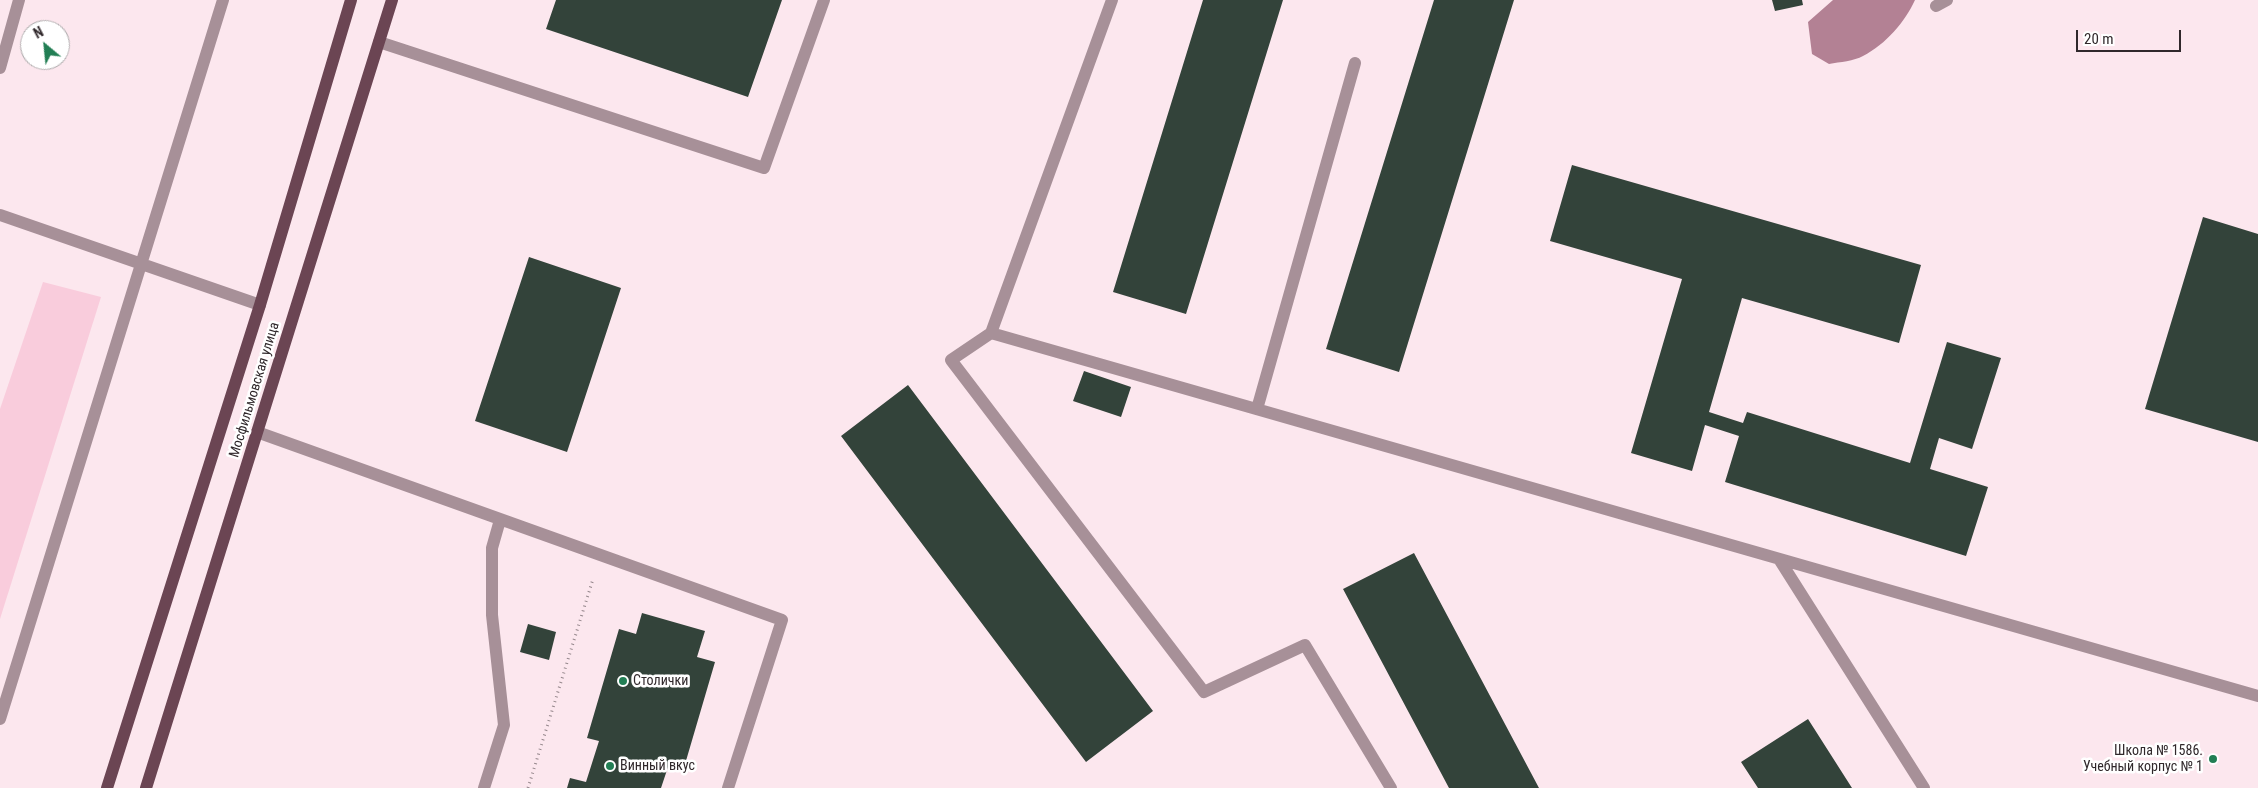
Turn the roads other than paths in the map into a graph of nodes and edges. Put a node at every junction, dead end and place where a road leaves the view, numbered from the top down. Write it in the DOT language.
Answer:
graph roads {
  1 [pos="19,0"];
  2 [pos="223,0"];
  3 [pos="351,0"];
  4 [pos="392,0"];
  5 [pos="824,0"];
  6 [pos="1112,0"];
  7 [pos="379,42"];
  8 [pos="1355,63"];
  9 [pos="0,68"];
  10 [pos="0,215"];
  11 [pos="142,263"];
  12 [pos="260,305"];
  13 [pos="992,333"];
  14 [pos="1257,409"];
  15 [pos="257,432"];
  16 [pos="500,520"];
  17 [pos="1779,559"];
  18 [pos="2258,696"];
  19 [pos="0,719"];
  20 [pos="107,788"];
  21 [pos="146,788"];
  22 [pos="484,788"];
  23 [pos="728,788"];
  24 [pos="1391,788"];
  25 [pos="1924,788"];
  1 -- 9 [label="street"];
  2 -- 11 [label="street"];
  3 -- 12 [label="main road, Мосфильмовская улица"];
  4 -- 7 [label="main road, Мосфильмовская улица"];
  5 -- 7 [label="street"];
  6 -- 13 [label="street"];
  7 -- 15 [label="main road, Мосфильмовская улица"];
  8 -- 14 [label="street"];
  10 -- 11 [label="street"];
  11 -- 12 [label="street"];
  11 -- 19 [label="street"];
  12 -- 20 [label="main road, Мосфильмовская улица"];
  13 -- 14 [label="street"];
  13 -- 24 [label="street"];
  14 -- 17 [label="street"];
  15 -- 16 [label="street"];
  15 -- 21 [label="main road, Мосфильмовская улица"];
  16 -- 22 [label="street"];
  16 -- 23 [label="street"];
  17 -- 18 [label="street"];
  17 -- 25 [label="street"];
}
